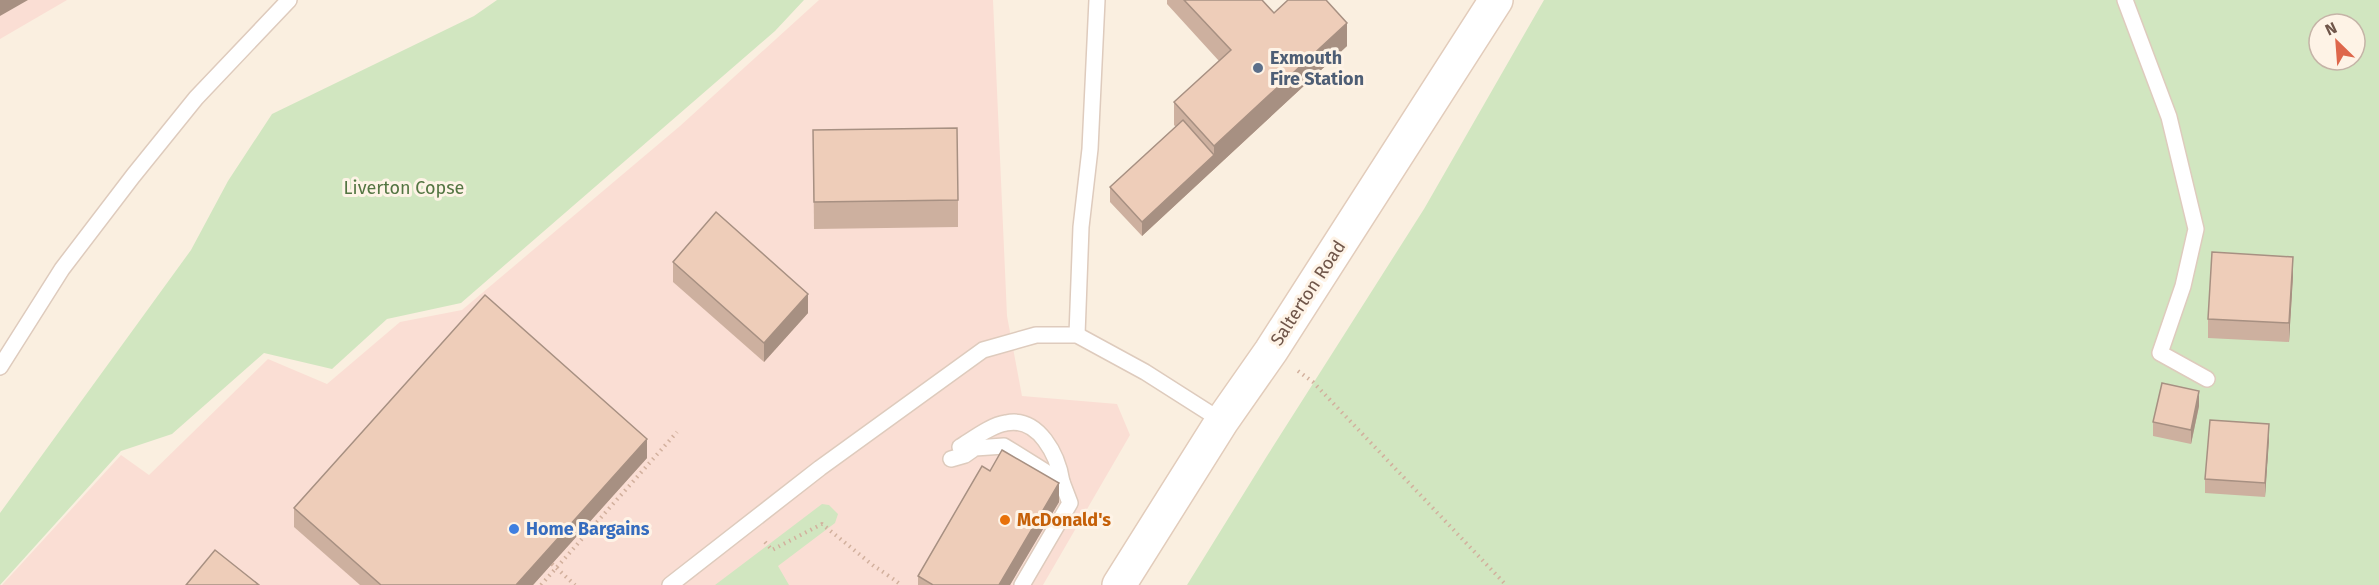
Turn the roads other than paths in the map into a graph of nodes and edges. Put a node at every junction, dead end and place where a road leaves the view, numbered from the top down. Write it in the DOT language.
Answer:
graph roads {
  1 [pos="289,0"];
  2 [pos="1097,0"];
  3 [pos="1496,0"];
  4 [pos="2125,0"];
  5 [pos="1077,335"];
  6 [pos="0,367"];
  7 [pos="2207,379"];
  8 [pos="1222,421"];
  9 [pos="1062,482"];
  10 [pos="670,585"];
  11 [pos="1022,585"];
  12 [pos="1119,585"];
  1 -- 6 [label="lane"];
  2 -- 5 [label="lane"];
  3 -- 8 [label="main road, Salterton Road"];
  4 -- 7 [label="lane"];
  5 -- 8 [label="lane"];
  5 -- 10 [label="lane"];
  8 -- 12 [label="main road, Salterton Road"];
  9 -- 9 [label="lane"];
  9 -- 11 [label="lane"];
}
